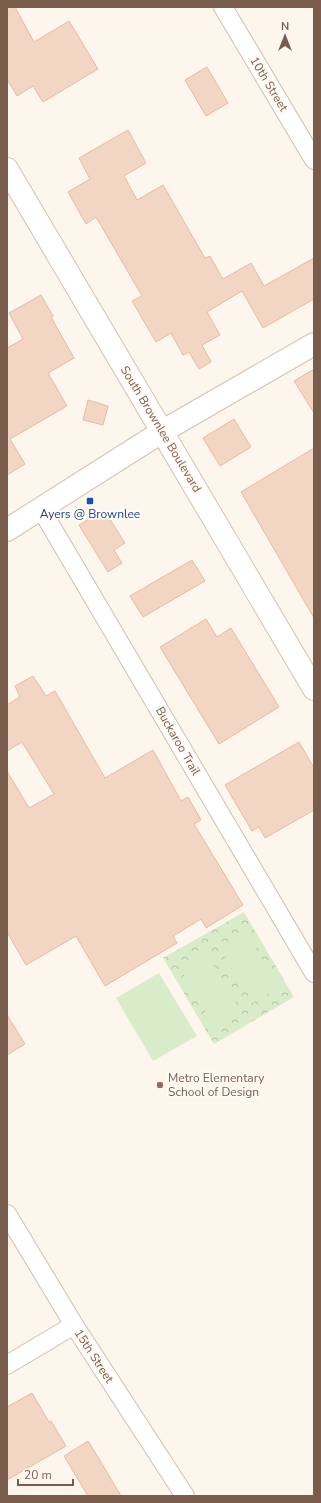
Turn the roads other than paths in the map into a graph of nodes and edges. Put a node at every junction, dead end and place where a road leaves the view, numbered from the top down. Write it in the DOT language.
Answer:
graph roads {
  1 [pos="224,7"];
  2 [pos="314,160"];
  3 [pos="7,169"];
  4 [pos="314,344"];
  5 [pos="163,431"];
  6 [pos="41,509"];
  7 [pos="7,530"];
  8 [pos="314,689"];
  9 [pos="314,973"];
  10 [pos="7,1214"];
  11 [pos="74,1325"];
  12 [pos="7,1365"];
  13 [pos="185,1496"];
  1 -- 2 [label="street, 10th Street"];
  3 -- 5 [label="main road, South Brownlee Boulevard"];
  4 -- 5 [label="main road"];
  5 -- 6 [label="main road"];
  5 -- 8 [label="main road, South Brownlee Boulevard"];
  6 -- 7 [label="main road"];
  6 -- 9 [label="street, Buckaroo Trail"];
  10 -- 11 [label="street, 15th Street"];
  11 -- 12 [label="street"];
  11 -- 13 [label="street, 15th Street"];
}
